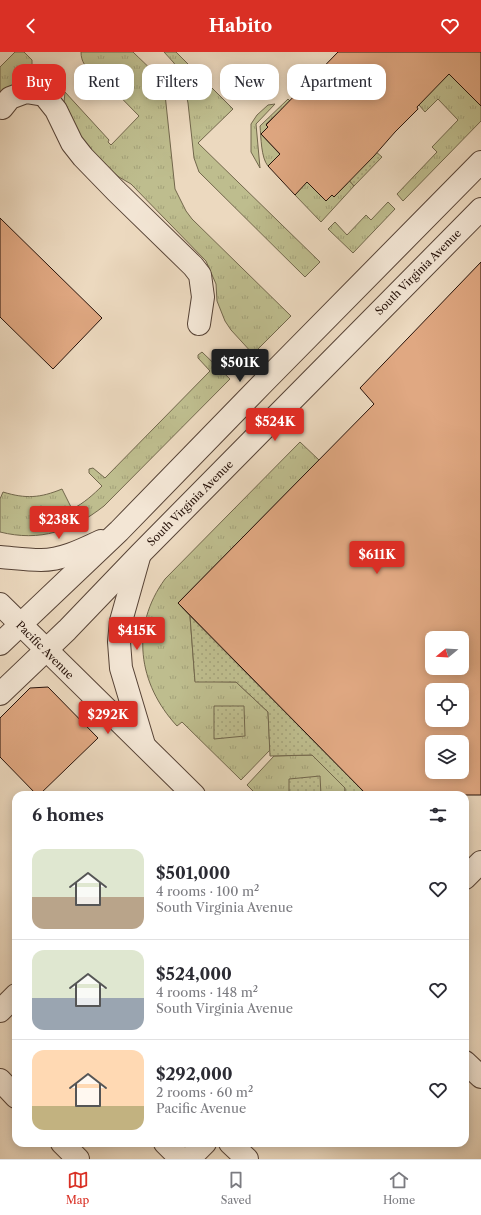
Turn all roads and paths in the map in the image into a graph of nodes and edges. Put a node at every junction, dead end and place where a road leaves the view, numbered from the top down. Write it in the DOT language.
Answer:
graph roads {
  1 [pos="2,108"];
  2 [pos="481,162"];
  3 [pos="481,209"];
  4 [pos="199,324"];
  5 [pos="265,381"];
  6 [pos="296,396"];
  7 [pos="120,532"];
  8 [pos="140,554"];
  9 [pos="0,557"];
  10 [pos="0,604"];
  11 [pos="20,625"];
  12 [pos="0,644"];
  13 [pos="46,651"];
  14 [pos="0,694"];
  15 [pos="145,748"];
  16 [pos="190,791"];
  17 [pos="481,862"];
  18 [pos="469,874"];
  19 [pos="12,999"];
  20 [pos="0,1011"];
  21 [pos="469,1066"];
  22 [pos="481,1077"];
  23 [pos="0,1080"];
  24 [pos="12,1092"];
  25 [pos="66,1147"];
  26 [pos="169,1147"];
  27 [pos="201,1147"];
  28 [pos="234,1147"];
  29 [pos="78,1159"];
  30 [pos="181,1159"];
  31 [pos="189,1159"];
  32 [pos="248,1159"];
  1 -- 4 [label="street"];
  2 -- 5 [label="street"];
  3 -- 6 [label="street, South Virginia Avenue"];
  5 -- 6 [label="street"];
  5 -- 7 [label="street"];
  6 -- 8 [label="street, South Virginia Avenue"];
  7 -- 9 [label="street"];
  7 -- 11 [label="street"];
  8 -- 13 [label="street, South Virginia Avenue"];
  8 -- 15 [label="street"];
  10 -- 11 [label="street, Pacific Avenue"];
  11 -- 12 [label="street"];
  11 -- 13 [label="street, Pacific Avenue"];
  13 -- 14 [label="street, South Virginia Avenue"];
  13 -- 15 [label="street, Pacific Avenue"];
  15 -- 16 [label="street, Pacific Avenue"];
  17 -- 18 [label="street"];
  19 -- 20 [label="street"];
  21 -- 22 [label="street"];
  23 -- 24 [label="street"];
  25 -- 29 [label="street"];
  26 -- 30 [label="street"];
  27 -- 31 [label="street"];
  28 -- 32 [label="street"];
}
